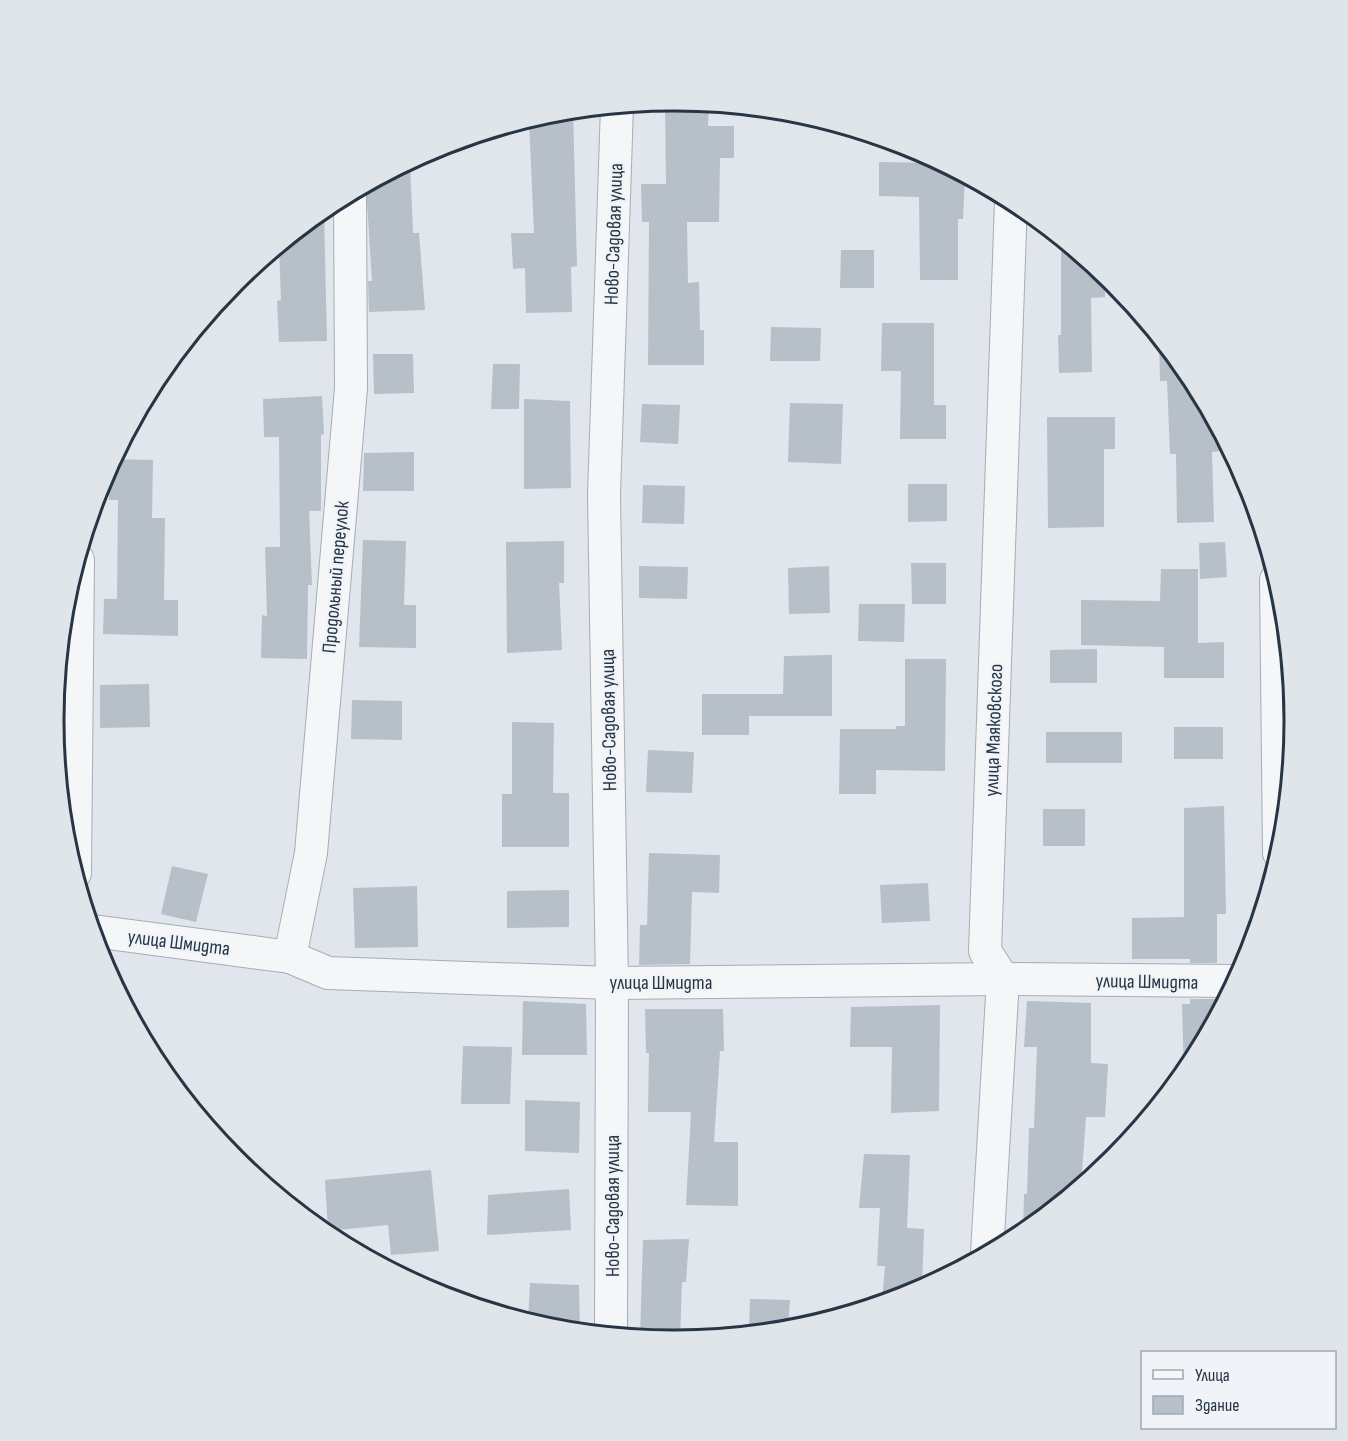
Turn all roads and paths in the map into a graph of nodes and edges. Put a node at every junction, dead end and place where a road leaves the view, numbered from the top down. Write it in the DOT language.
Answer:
graph roads {
  1 [pos="617,114"];
  2 [pos="350,205"];
  3 [pos="1011,213"];
  4 [pos="78,595"];
  5 [pos="1277,632"];
  6 [pos="1278,796"];
  7 [pos="75,835"];
  8 [pos="103,932"];
  9 [pos="290,957"];
  10 [pos="1003,980"];
  11 [pos="1225,981"];
  12 [pos="612,983"];
  13 [pos="988,1243"];
  14 [pos="612,1327"];
  1 -- 12 [label="street, Ново-Садовая улица"];
  2 -- 9 [label="street, Продольный переулок"];
  3 -- 10 [label="street, улица Маяковского"];
  4 -- 7 [label="street"];
  5 -- 6 [label="street"];
  8 -- 9 [label="street, улица Шмидта"];
  9 -- 12 [label="street, улица Шмидта"];
  10 -- 11 [label="street, улица Шмидта"];
  10 -- 12 [label="street, улица Шмидта"];
  10 -- 13 [label="street"];
  12 -- 14 [label="street, Ново-Садовая улица"];
}
